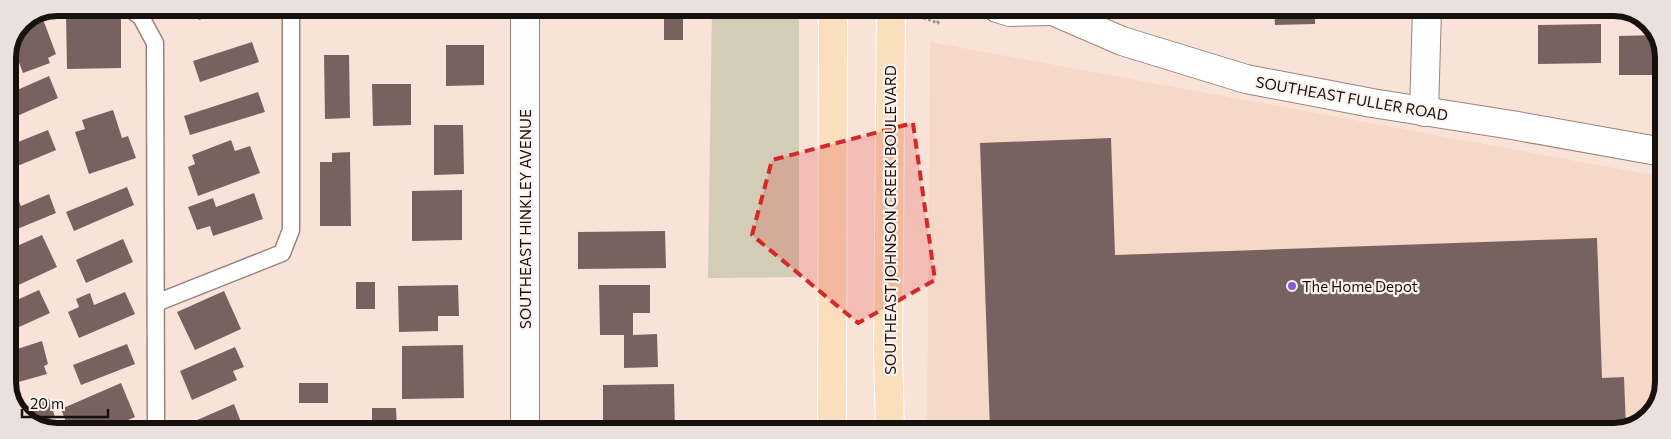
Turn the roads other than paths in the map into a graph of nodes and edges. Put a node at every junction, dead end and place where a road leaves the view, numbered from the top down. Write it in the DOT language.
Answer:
graph roads {
  1 [pos="141,16"];
  2 [pos="291,16"];
  3 [pos="525,16"];
  4 [pos="832,16"];
  5 [pos="891,16"];
  6 [pos="1063,16"];
  7 [pos="1427,16"];
  8 [pos="1424,112"];
  9 [pos="1655,151"];
  10 [pos="156,303"];
  11 [pos="156,423"];
  12 [pos="525,423"];
  13 [pos="832,423"];
  14 [pos="890,423"];
  1 -- 10 [label="lane"];
  2 -- 10 [label="lane"];
  3 -- 12 [label="street, SOUTHEAST HINKLEY AVENUE"];
  4 -- 13 [label="main road"];
  5 -- 14 [label="main road, SOUTHEAST JOHNSON CREEK BOULEVARD"];
  6 -- 8 [label="street, SOUTHEAST FULLER ROAD"];
  7 -- 8 [label="street"];
  8 -- 9 [label="street, SOUTHEAST FULLER ROAD"];
  10 -- 11 [label="lane"];
}
